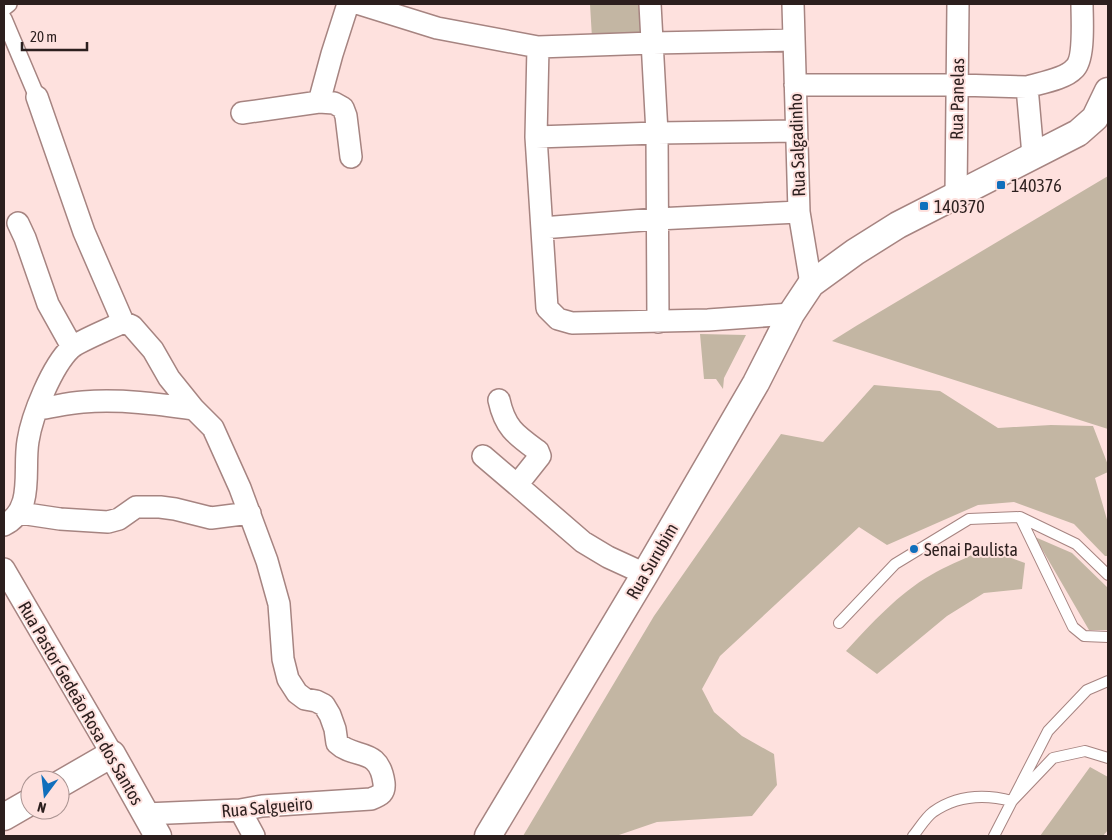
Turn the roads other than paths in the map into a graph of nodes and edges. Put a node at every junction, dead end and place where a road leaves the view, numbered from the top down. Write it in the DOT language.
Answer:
graph roads {
  1 [pos="9,4"];
  2 [pos="348,4"];
  3 [pos="360,4"];
  4 [pos="650,4"];
  5 [pos="793,4"];
  6 [pos="958,4"];
  7 [pos="1082,4"];
  8 [pos="4,8"];
  9 [pos="4,19"];
  10 [pos="794,40"];
  11 [pos="653,43"];
  12 [pos="538,47"];
  13 [pos="795,85"];
  14 [pos="958,85"];
  15 [pos="1027,88"];
  16 [pos="1108,91"];
  17 [pos="38,97"];
  18 [pos="320,102"];
  19 [pos="242,113"];
  20 [pos="796,131"];
  21 [pos="657,133"];
  22 [pos="536,138"];
  23 [pos="1033,155"];
  24 [pos="351,157"];
  25 [pos="956,195"];
  26 [pos="799,212"];
  27 [pos="658,218"];
  28 [pos="18,223"];
  29 [pos="542,228"];
  30 [pos="811,284"];
  31 [pos="791,314"];
  32 [pos="123,322"];
  33 [pos="658,322"];
  34 [pos="72,347"];
  35 [pos="499,400"];
  36 [pos="38,409"];
  37 [pos="194,409"];
  38 [pos="483,456"];
  39 [pos="517,485"];
  40 [pos="250,513"];
  41 [pos="1020,517"];
  42 [pos="12,519"];
  43 [pos="4,569"];
  44 [pos="645,574"];
  45 [pos="1108,575"];
  46 [pos="838,623"];
  47 [pos="1108,637"];
  48 [pos="1108,681"];
  49 [pos="112,754"];
  50 [pos="1108,758"];
  51 [pos="70,778"];
  52 [pos="1012,801"];
  53 [pos="20,808"];
  54 [pos="240,810"];
  55 [pos="145,814"];
  56 [pos="4,817"];
  57 [pos="158,836"];
  58 [pos="254,836"];
  59 [pos="488,836"];
  60 [pos="913,836"];
  61 [pos="994,836"];
  1 -- 8 [label="street"];
  2 -- 18 [label="street"];
  3 -- 12 [label="street"];
  4 -- 11 [label="street"];
  5 -- 10 [label="street, Rua Salgadinho"];
  6 -- 14 [label="street, Rua Panelas"];
  7 -- 15 [label="street"];
  9 -- 17 [label="street"];
  10 -- 11 [label="street"];
  10 -- 13 [label="street, Rua Salgadinho"];
  11 -- 12 [label="street"];
  11 -- 21 [label="street"];
  12 -- 22 [label="street"];
  13 -- 14 [label="street"];
  13 -- 20 [label="street, Rua Salgadinho"];
  14 -- 15 [label="street"];
  14 -- 25 [label="street, Rua Panelas"];
  15 -- 23 [label="street"];
  16 -- 23 [label="street"];
  17 -- 32 [label="street"];
  18 -- 19 [label="street"];
  18 -- 24 [label="street"];
  20 -- 21 [label="street"];
  20 -- 26 [label="street, Rua Salgadinho"];
  21 -- 22 [label="street"];
  21 -- 27 [label="street"];
  22 -- 29 [label="street"];
  23 -- 25 [label="street"];
  25 -- 30 [label="street"];
  26 -- 27 [label="street"];
  26 -- 30 [label="street, Rua Salgadinho"];
  27 -- 29 [label="street"];
  27 -- 33 [label="street"];
  28 -- 34 [label="street"];
  29 -- 33 [label="street"];
  30 -- 31 [label="street, Rua Surubim"];
  31 -- 33 [label="street"];
  31 -- 44 [label="street, Rua Surubim"];
  32 -- 34 [label="street"];
  32 -- 37 [label="street"];
  34 -- 36 [label="street"];
  35 -- 39 [label="street"];
  36 -- 37 [label="street"];
  36 -- 42 [label="street"];
  37 -- 40 [label="street"];
  38 -- 39 [label="street"];
  39 -- 44 [label="street"];
  40 -- 42 [label="street"];
  40 -- 54 [label="street, Rua Salgueiro"];
  41 -- 45 [label="lane"];
  41 -- 46 [label="lane"];
  41 -- 47 [label="lane"];
  43 -- 49 [label="street, Rua Pastor Gedeão Rosa dos Santos"];
  44 -- 59 [label="street, Rua Surubim"];
  48 -- 52 [label="lane"];
  49 -- 51 [label="street"];
  49 -- 55 [label="street, Rua Pastor Gedeão Rosa dos Santos"];
  50 -- 52 [label="lane"];
  52 -- 60 [label="lane"];
  52 -- 61 [label="lane"];
  53 -- 56 [label="street"];
  54 -- 55 [label="street, Rua Salgueiro"];
  54 -- 58 [label="street"];
  55 -- 57 [label="street, Rua Pastor Gedeão Rosa dos Santos"];
}
